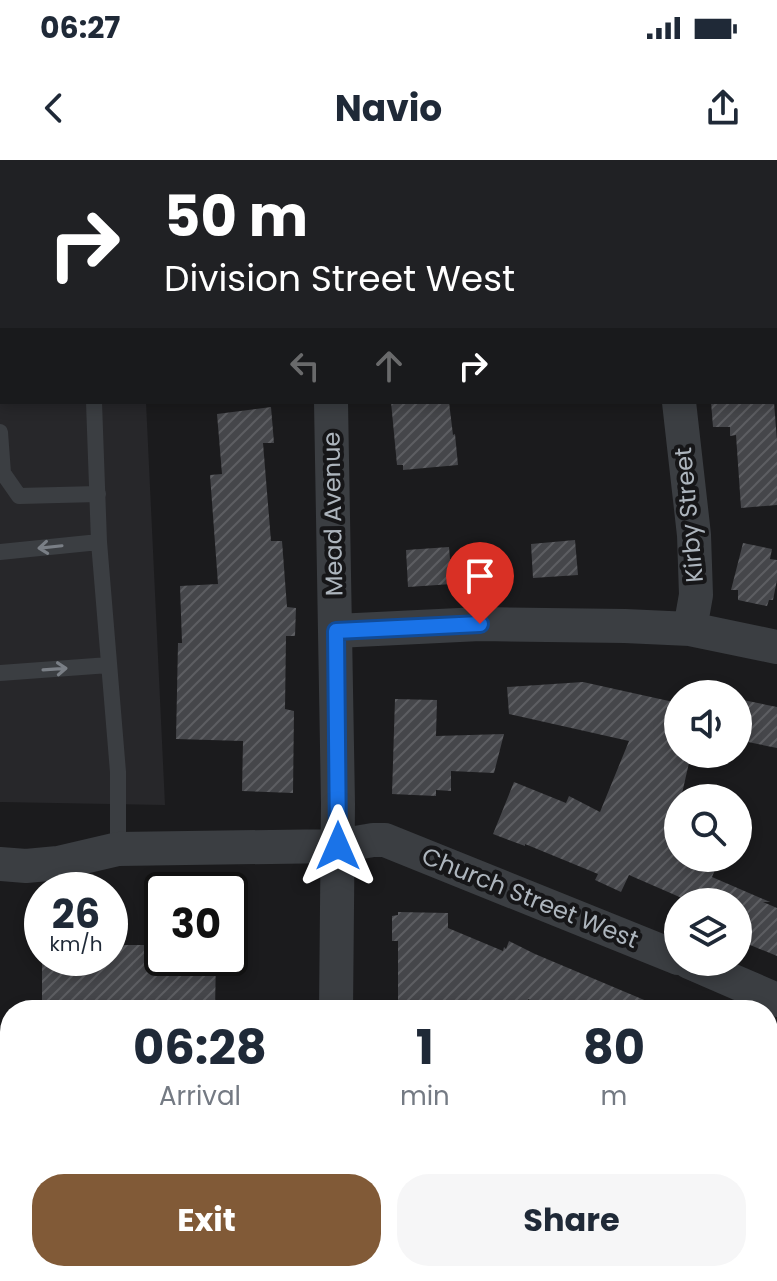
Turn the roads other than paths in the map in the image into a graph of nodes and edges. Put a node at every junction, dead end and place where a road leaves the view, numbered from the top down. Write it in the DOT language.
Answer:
graph roads {
  1 [pos="94,404"];
  2 [pos="331,404"];
  3 [pos="679,404"];
  4 [pos="0,432"];
  5 [pos="98,494"];
  6 [pos="99,542"];
  7 [pos="0,552"];
  8 [pos="690,629"];
  9 [pos="336,631"];
  10 [pos="777,647"];
  11 [pos="109,665"];
  12 [pos="0,673"];
  13 [pos="338,846"];
  14 [pos="118,849"];
  15 [pos="0,864"];
  16 [pos="664,952"];
  17 [pos="721,976"];
  18 [pos="336,1000"];
  19 [pos="777,1000"];
  1 -- 5 [label="lane"];
  2 -- 9 [label="street, Mead Avenue"];
  3 -- 8 [label="street, Kirby Street"];
  4 -- 5 [label="lane"];
  5 -- 6 [label="lane"];
  6 -- 7 [label="lane, one-way"];
  6 -- 11 [label="lane"];
  8 -- 9 [label="street"];
  8 -- 10 [label="street"];
  9 -- 13 [label="street, Mead Avenue"];
  12 -- 11 [label="lane, one-way"];
  11 -- 14 [label="lane"];
  13 -- 14 [label="street, Church Street West"];
  13 -- 16 [label="street, Church Street West"];
  13 -- 18 [label="street, Mead Avenue"];
  14 -- 15 [label="street, Church Street West"];
  17 -- 19 [label="street"];
}
